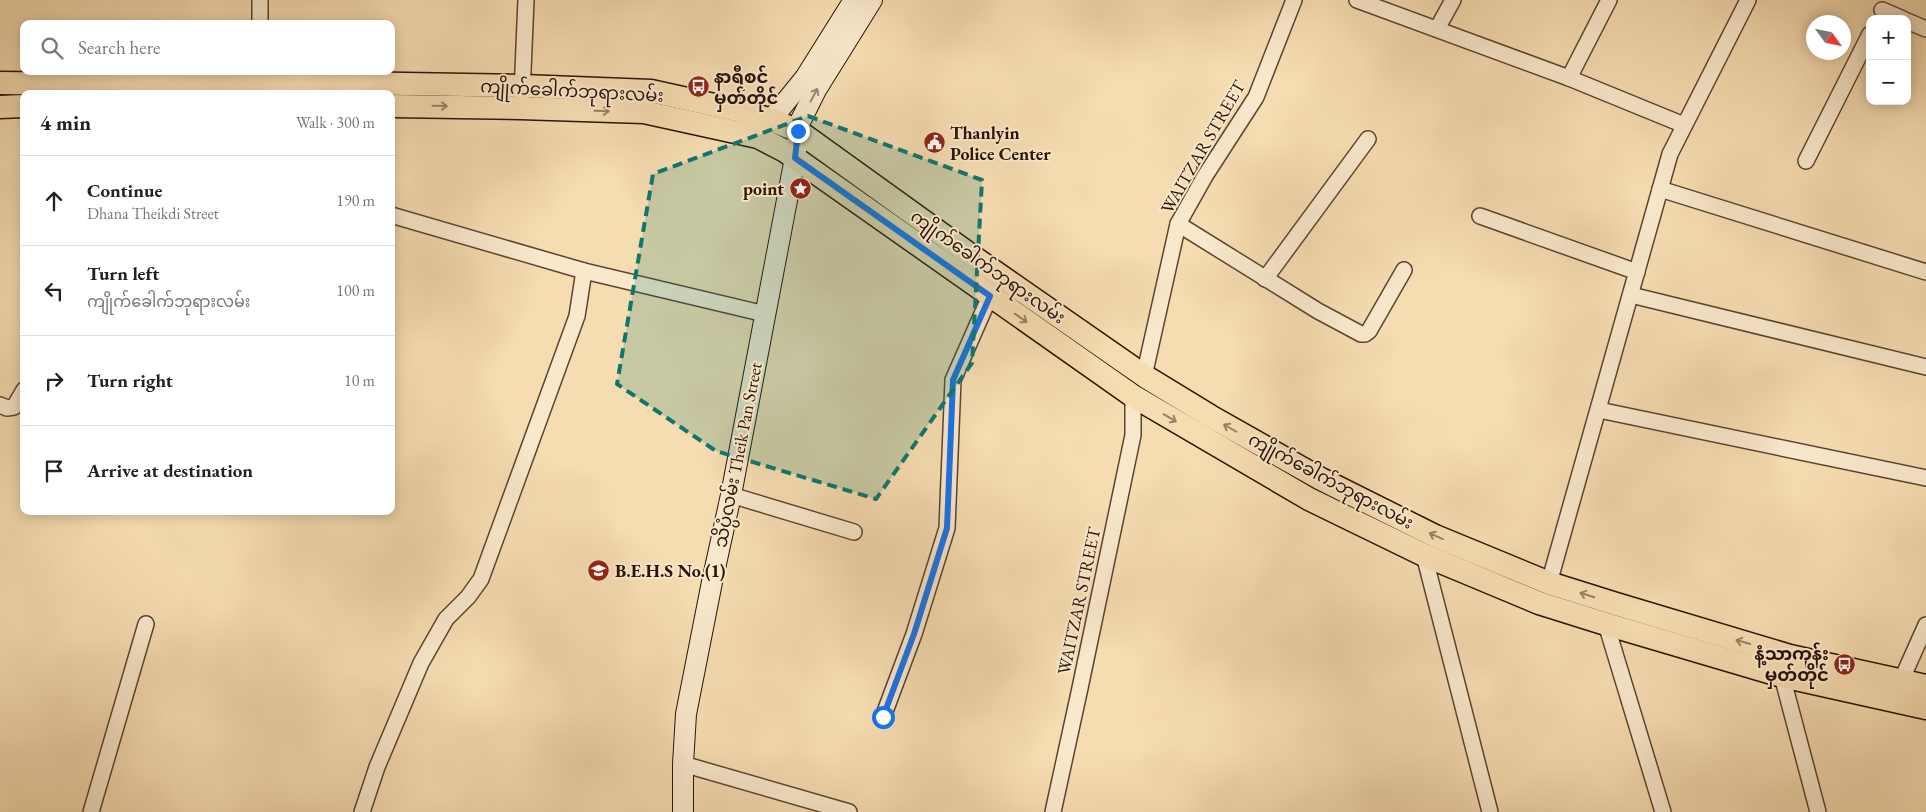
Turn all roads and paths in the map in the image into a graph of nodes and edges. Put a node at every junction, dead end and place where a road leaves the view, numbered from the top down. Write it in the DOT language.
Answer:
graph roads {
  1 [pos="260,0"];
  2 [pos="526,0"];
  3 [pos="854,0"];
  4 [pos="872,0"];
  5 [pos="1294,0"];
  6 [pos="1357,0"];
  7 [pos="1453,0"];
  8 [pos="1609,0"];
  9 [pos="1748,0"];
  10 [pos="260,20"];
  11 [pos="1911,23"];
  12 [pos="1437,29"];
  13 [pos="1926,29"];
  14 [pos="1866,42"];
  15 [pos="260,77"];
  16 [pos="1569,78"];
  17 [pos="0,83"];
  18 [pos="346,88"];
  19 [pos="385,90"];
  20 [pos="395,91"];
  21 [pos="522,97"];
  22 [pos="20,106"];
  23 [pos="395,106"];
  24 [pos="0,107"];
  25 [pos="772,120"];
  26 [pos="1684,125"];
  27 [pos="798,131"];
  28 [pos="758,137"];
  29 [pos="1368,139"];
  30 [pos="795,158"];
  31 [pos="1806,161"];
  32 [pos="1660,189"];
  33 [pos="395,216"];
  34 [pos="1480,216"];
  35 [pos="1178,224"];
  36 [pos="1404,270"];
  37 [pos="584,271"];
  38 [pos="1637,272"];
  39 [pos="1926,272"];
  40 [pos="1265,279"];
  41 [pos="1631,295"];
  42 [pos="990,296"];
  43 [pos="765,314"];
  44 [pos="1926,367"];
  45 [pos="1144,376"];
  46 [pos="1133,396"];
  47 [pos="20,397"];
  48 [pos="0,405"];
  49 [pos="1599,410"];
  50 [pos="1926,478"];
  51 [pos="731,495"];
  52 [pos="854,532"];
  53 [pos="1424,555"];
  54 [pos="1550,583"];
  55 [pos="146,624"];
  56 [pos="1606,624"];
  57 [pos="1926,625"];
  58 [pos="1782,676"];
  59 [pos="1901,681"];
  60 [pos="1926,686"];
  61 [pos="1926,708"];
  62 [pos="883,717"];
  63 [pos="683,764"];
  64 [pos="91,812"];
  65 [pos="362,812"];
  66 [pos="683,812"];
  67 [pos="849,812"];
  68 [pos="1053,812"];
  69 [pos="1490,812"];
  70 [pos="1663,812"];
  71 [pos="1818,812"];
  1 -- 10 [label="street"];
  2 -- 21 [label="street"];
  3 -- 25 [label="street"];
  27 -- 4 [label="street, သိပ္ပံလမ်း Theik Pan Street, one-way"];
  5 -- 35 [label="street, WAITZAR STREET"];
  6 -- 12 [label="street"];
  7 -- 12 [label="street"];
  8 -- 16 [label="street"];
  9 -- 26 [label="street"];
  11 -- 13 [label="street"];
  12 -- 16 [label="street"];
  14 -- 31 [label="street"];
  15 -- 17 [label="main road, ကျိုက်ခေါက်ဘုရားလမ်း"];
  15 -- 18 [label="main road, ကျိုက်ခေါက်ဘုရားလမ်း"];
  16 -- 26 [label="street"];
  18 -- 19 [label="main road, ကျိုက်ခေါက်ဘုရားလမ်း"];
  20 -- 21 [label="main road, ကျိုက်ခေါက်ဘုရားလမ်း"];
  23 -- 21 [label="main road, ကျိုက်ခေါက်ဘုရားလမ်း, one-way"];
  21 -- 25 [label="main road, ကျိုက်ခေါက်ဘုရားလမ်း"];
  21 -- 28 [label="main road, ကျိုက်ခေါက်ဘုရားလမ်း, one-way"];
  22 -- 24 [label="main road"];
  25 -- 27 [label="main road, ကျိုက်ခေါက်ဘုရားလမ်း"];
  25 -- 28 [label="street"];
  26 -- 32 [label="street"];
  27 -- 30 [label="street, သိပ္ပံလမ်း Theik Pan Street"];
  27 -- 45 [label="main road, ကျိုက်ခေါက်ဘုရားလမ်း"];
  28 -- 30 [label="main road, ကျိုက်ခေါက်ဘုရားလမ်း"];
  29 -- 40 [label="street"];
  30 -- 42 [label="main road, ကျိုက်ခေါက်ဘုရားလမ်း"];
  30 -- 43 [label="street, သိပ္ပံလမ်း Theik Pan Street"];
  32 -- 38 [label="street"];
  32 -- 39 [label="street"];
  33 -- 37 [label="street"];
  34 -- 38 [label="street"];
  35 -- 40 [label="street"];
  35 -- 45 [label="street, WAITZAR STREET"];
  36 -- 40 [label="street"];
  37 -- 43 [label="street"];
  37 -- 65 [label="street"];
  38 -- 41 [label="street"];
  41 -- 44 [label="street"];
  41 -- 49 [label="street"];
  42 -- 46 [label="main road, ကျိုက်ခေါက်ဘုရားလမ်း, one-way"];
  42 -- 62 [label="street"];
  43 -- 51 [label="street, သိပ္ပံလမ်း Theik Pan Street"];
  54 -- 45 [label="main road, ကျိုက်ခေါက်ဘုရားလမ်း, one-way"];
  46 -- 53 [label="main road, ကျိုက်ခေါက်ဘုရားလမ်း, one-way"];
  46 -- 68 [label="street, WAITZAR STREET"];
  47 -- 48 [label="street"];
  49 -- 50 [label="street"];
  49 -- 54 [label="street"];
  51 -- 52 [label="street"];
  51 -- 63 [label="street, သိပ္ပံလမ်း Theik Pan Street"];
  53 -- 56 [label="main road, ကျိုက်ခေါက်ဘုရားလမ်း"];
  53 -- 69 [label="street"];
  59 -- 54 [label="main road, ကျိုက်ခေါက်ဘုရားလမ်း, one-way"];
  55 -- 64 [label="street"];
  56 -- 58 [label="main road, ကျိုက်ခေါက်ဘုရားလမ်း"];
  56 -- 70 [label="street"];
  57 -- 59 [label="street"];
  58 -- 61 [label="main road, ကျိုက်ခေါက်ဘုရားလမ်း"];
  58 -- 71 [label="street"];
  59 -- 60 [label="main road, ကျိုက်ခေါက်ဘုရားလမ်း"];
  63 -- 66 [label="street, သိပ္ပံလမ်း Theik Pan Street"];
  63 -- 67 [label="street"];
}
